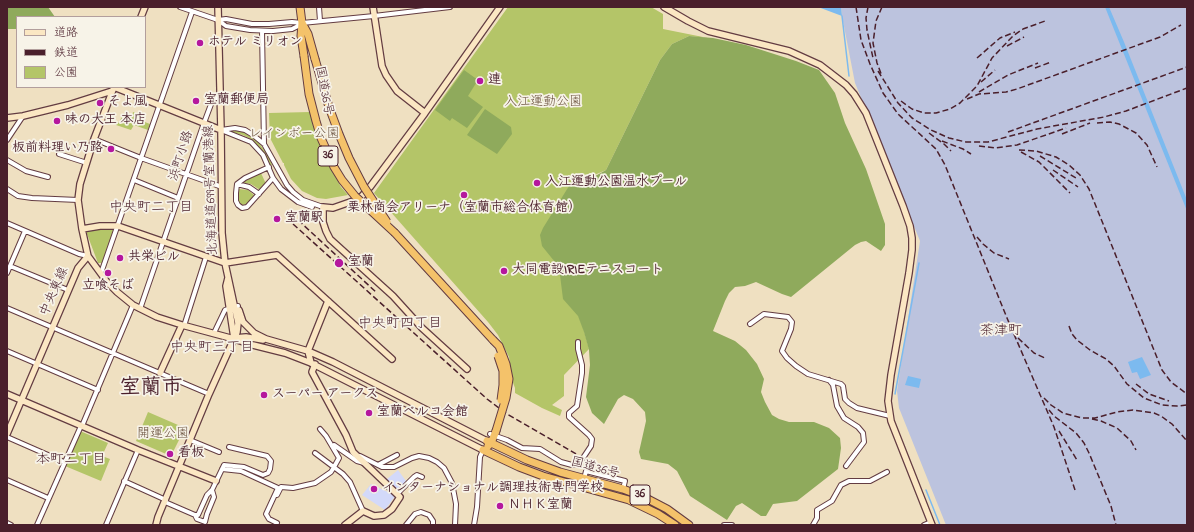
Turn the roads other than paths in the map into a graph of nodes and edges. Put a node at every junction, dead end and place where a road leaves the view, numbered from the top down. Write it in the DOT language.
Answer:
graph roads {
  1 [pos="180,7"];
  2 [pos="218,7"];
  3 [pos="300,7"];
  4 [pos="319,7"];
  5 [pos="373,7"];
  6 [pos="450,7"];
  7 [pos="500,7"];
  8 [pos="664,7"];
  9 [pos="437,8"];
  10 [pos="192,12"];
  11 [pos="374,16"];
  12 [pos="218,20"];
  13 [pos="320,22"];
  14 [pos="302,23"];
  15 [pos="262,31"];
  16 [pos="113,88"];
  17 [pos="220,97"];
  18 [pos="159,105"];
  19 [pos="425,113"];
  20 [pos="23,116"];
  21 [pos="7,118"];
  22 [pos="204,123"];
  23 [pos="221,130"];
  24 [pos="94,139"];
  25 [pos="7,140"];
  26 [pos="264,144"];
  27 [pos="59,154"];
  28 [pos="141,158"];
  29 [pos="7,160"];
  30 [pos="87,163"];
  31 [pos="269,167"];
  32 [pos="186,175"];
  33 [pos="48,177"];
  34 [pos="274,178"];
  35 [pos="134,180"];
  36 [pos="238,184"];
  37 [pos="222,187"];
  38 [pos="7,190"];
  39 [pos="259,194"];
  40 [pos="178,198"];
  41 [pos="78,200"];
  42 [pos="322,207"];
  43 [pos="7,223"];
  44 [pos="118,226"];
  45 [pos="82,229"];
  46 [pos="25,231"];
  47 [pos="395,233"];
  48 [pos="163,242"];
  49 [pos="88,256"];
  50 [pos="206,257"];
  51 [pos="225,263"];
  52 [pos="10,266"];
  53 [pos="7,273"];
  54 [pos="101,273"];
  55 [pos="68,290"];
  56 [pos="328,302"];
  57 [pos="133,304"];
  58 [pos="234,307"];
  59 [pos="7,308"];
  60 [pos="140,308"];
  61 [pos="750,324"];
  62 [pos="183,325"];
  63 [pos="52,327"];
  64 [pos="214,333"];
  65 [pos="234,338"];
  66 [pos="266,339"];
  67 [pos="578,342"];
  68 [pos="7,351"];
  69 [pos="308,351"];
  70 [pos="113,353"];
  71 [pos="392,359"];
  72 [pos="313,363"];
  73 [pos="37,364"];
  74 [pos="468,369"];
  75 [pos="160,373"];
  76 [pos="828,380"];
  77 [pos="98,390"];
  78 [pos="7,394"];
  79 [pos="210,394"];
  80 [pos="22,400"];
  81 [pos="890,416"];
  82 [pos="81,426"];
  83 [pos="320,429"];
  84 [pos="7,434"];
  85 [pos="492,436"];
  86 [pos="7,437"];
  87 [pos="190,440"];
  88 [pos="332,444"];
  89 [pos="229,447"];
  90 [pos="138,450"];
  91 [pos="483,450"];
  92 [pos="219,452"];
  93 [pos="315,453"];
  94 [pos="356,454"];
  95 [pos="397,455"];
  96 [pos="64,462"];
  97 [pos="364,463"];
  98 [pos="378,466"];
  99 [pos="846,466"];
  100 [pos="179,467"];
  101 [pos="334,467"];
  102 [pos="222,469"];
  103 [pos="887,472"];
  104 [pos="420,478"];
  105 [pos="7,480"];
  106 [pos="124,481"];
  107 [pos="216,481"];
  108 [pos="212,490"];
  109 [pos="397,494"];
  110 [pos="275,495"];
  111 [pos="48,498"];
  112 [pos="165,501"];
  113 [pos="363,511"];
  114 [pos="195,515"];
  115 [pos="7,523"];
  116 [pos="931,524"];
  117 [pos="11,525"];
  118 [pos="37,525"];
  119 [pos="106,525"];
  120 [pos="156,525"];
  121 [pos="276,525"];
  122 [pos="345,525"];
  123 [pos="406,525"];
  124 [pos="433,525"];
  125 [pos="455,525"];
  126 [pos="474,525"];
  127 [pos="675,525"];
  128 [pos="689,525"];
  129 [pos="724,525"];
  130 [pos="732,525"];
  131 [pos="813,525"];
  132 [pos="924,525"];
  1 -- 10 [label="street"];
  2 -- 12 [label="street, 北海道道699号室蘭港線"];
  3 -- 14 [label="highway, 国道36号 / 36"];
  4 -- 13 [label="street"];
  5 -- 11 [label="street"];
  6 -- 9 [label="street"];
  7 -- 19 [label="street"];
  8 -- 81 [label="street"];
  9 -- 11 [label="street"];
  10 -- 12 [label="street"];
  10 -- 18 [label="street"];
  11 -- 13 [label="street"];
  11 -- 19 [label="street"];
  12 -- 14 [label="street"];
  12 -- 15 [label="street"];
  12 -- 17 [label="street, 北海道道699号室蘭港線"];
  13 -- 14 [label="street"];
  14 -- 15 [label="street"];
  14 -- 47 [label="highway, 国道36号 / 36, bridge"];
  14 -- 47 [label="highway, 国道36号 / 36, bridge"];
  15 -- 26 [label="street"];
  16 -- 18 [label="street"];
  16 -- 20 [label="street"];
  16 -- 24 [label="street"];
  17 -- 22 [label="street, 浜町小路"];
  17 -- 23 [label="street, 北海道道699号室蘭港線"];
  18 -- 22 [label="street"];
  18 -- 28 [label="street"];
  19 -- 42 [label="street"];
  20 -- 21 [label="street"];
  20 -- 25 [label="street"];
  22 -- 23 [label="street"];
  22 -- 32 [label="street, 浜町小路"];
  23 -- 26 [label="street"];
  23 -- 31 [label="street"];
  23 -- 37 [label="street, 北海道道699号室蘭港線"];
  24 -- 28 [label="street"];
  24 -- 30 [label="street"];
  26 -- 42 [label="street"];
  27 -- 30 [label="street"];
  28 -- 32 [label="street"];
  28 -- 35 [label="street"];
  29 -- 33 [label="street"];
  30 -- 41 [label="street"];
  31 -- 34 [label="street"];
  31 -- 36 [label="street"];
  32 -- 37 [label="street"];
  32 -- 40 [label="street, 浜町小路"];
  34 -- 39 [label="street"];
  34 -- 42 [label="street"];
  35 -- 40 [label="street"];
  35 -- 44 [label="street"];
  36 -- 39 [label="street"];
  36 -- 39 [label="street"];
  37 -- 51 [label="street, 北海道道699号室蘭港線"];
  38 -- 41 [label="street"];
  40 -- 48 [label="street, 浜町小路"];
  41 -- 45 [label="street"];
  42 -- 74 [label="street"];
  43 -- 46 [label="street"];
  44 -- 45 [label="street"];
  44 -- 48 [label="street"];
  44 -- 54 [label="street"];
  45 -- 49 [label="street"];
  46 -- 49 [label="street"];
  46 -- 52 [label="street"];
  47 -- 85 [label="highway, 国道36号 / 36, bridge"];
  48 -- 50 [label="street"];
  48 -- 60 [label="street, 浜町小路"];
  49 -- 54 [label="street"];
  49 -- 55 [label="street, 中央東線"];
  50 -- 51 [label="street"];
  50 -- 62 [label="street"];
  51 -- 56 [label="street"];
  51 -- 58 [label="street, 北海道道699号室蘭港線"];
  52 -- 53 [label="street"];
  52 -- 55 [label="street"];
  54 -- 57 [label="street"];
  55 -- 63 [label="street, 中央東線"];
  56 -- 69 [label="street"];
  56 -- 71 [label="street"];
  57 -- 60 [label="street"];
  57 -- 70 [label="street"];
  58 -- 64 [label="street"];
  58 -- 65 [label="street, 北海道道699号室蘭港線"];
  58 -- 66 [label="street, 北海道道699号室蘭港線"];
  59 -- 63 [label="street"];
  60 -- 62 [label="street"];
  61 -- 76 [label="street"];
  62 -- 64 [label="street"];
  62 -- 75 [label="street"];
  63 -- 70 [label="street"];
  63 -- 73 [label="street, 中央東線"];
  64 -- 65 [label="street"];
  65 -- 66 [label="street, 北海道道699号室蘭港線"];
  65 -- 72 [label="street"];
  65 -- 79 [label="street"];
  66 -- 69 [label="street, 北海道道699号室蘭港線"];
  67 -- 85 [label="street"];
  68 -- 73 [label="street"];
  69 -- 72 [label="street"];
  69 -- 85 [label="street, 北海道道699号室蘭港線"];
  70 -- 75 [label="street"];
  70 -- 77 [label="street"];
  72 -- 91 [label="street"];
  72 -- 94 [label="street"];
  73 -- 77 [label="street"];
  73 -- 80 [label="street, 中央東線"];
  75 -- 79 [label="street"];
  76 -- 81 [label="street"];
  76 -- 99 [label="street"];
  77 -- 82 [label="street"];
  78 -- 80 [label="street"];
  79 -- 87 [label="street"];
  80 -- 82 [label="street"];
  80 -- 84 [label="street, 中央東線"];
  81 -- 116 [label="street"];
  82 -- 90 [label="street"];
  82 -- 96 [label="street"];
  83 -- 88 [label="street"];
  85 -- 91 [label="highway"];
  85 -- 128 [label="highway, 国道36号 / 36"];
  86 -- 96 [label="street"];
  87 -- 92 [label="street"];
  87 -- 100 [label="street"];
  88 -- 97 [label="street"];
  88 -- 101 [label="street"];
  89 -- 102 [label="street"];
  90 -- 100 [label="street"];
  90 -- 106 [label="street"];
  91 -- 126 [label="street"];
  91 -- 127 [label="highway, 国道36号 / 36"];
  93 -- 101 [label="street"];
  94 -- 97 [label="street"];
  94 -- 98 [label="street"];
  95 -- 98 [label="street"];
  96 -- 111 [label="street"];
  97 -- 109 [label="street"];
  98 -- 125 [label="street"];
  100 -- 107 [label="street"];
  100 -- 112 [label="street"];
  101 -- 110 [label="street"];
  101 -- 113 [label="street"];
  102 -- 107 [label="street"];
  102 -- 110 [label="street"];
  103 -- 131 [label="street"];
  104 -- 109 [label="street"];
  105 -- 111 [label="street"];
  106 -- 112 [label="street"];
  106 -- 119 [label="street"];
  107 -- 108 [label="street"];
  108 -- 114 [label="street"];
  108 -- 114 [label="street"];
  109 -- 113 [label="street"];
  110 -- 121 [label="street"];
  111 -- 118 [label="street"];
  112 -- 114 [label="street"];
  112 -- 120 [label="street"];
  113 -- 122 [label="street"];
  115 -- 117 [label="street"];
  116 -- 132 [label="street"];
  123 -- 124 [label="street"];
  129 -- 130 [label="street"];
}
